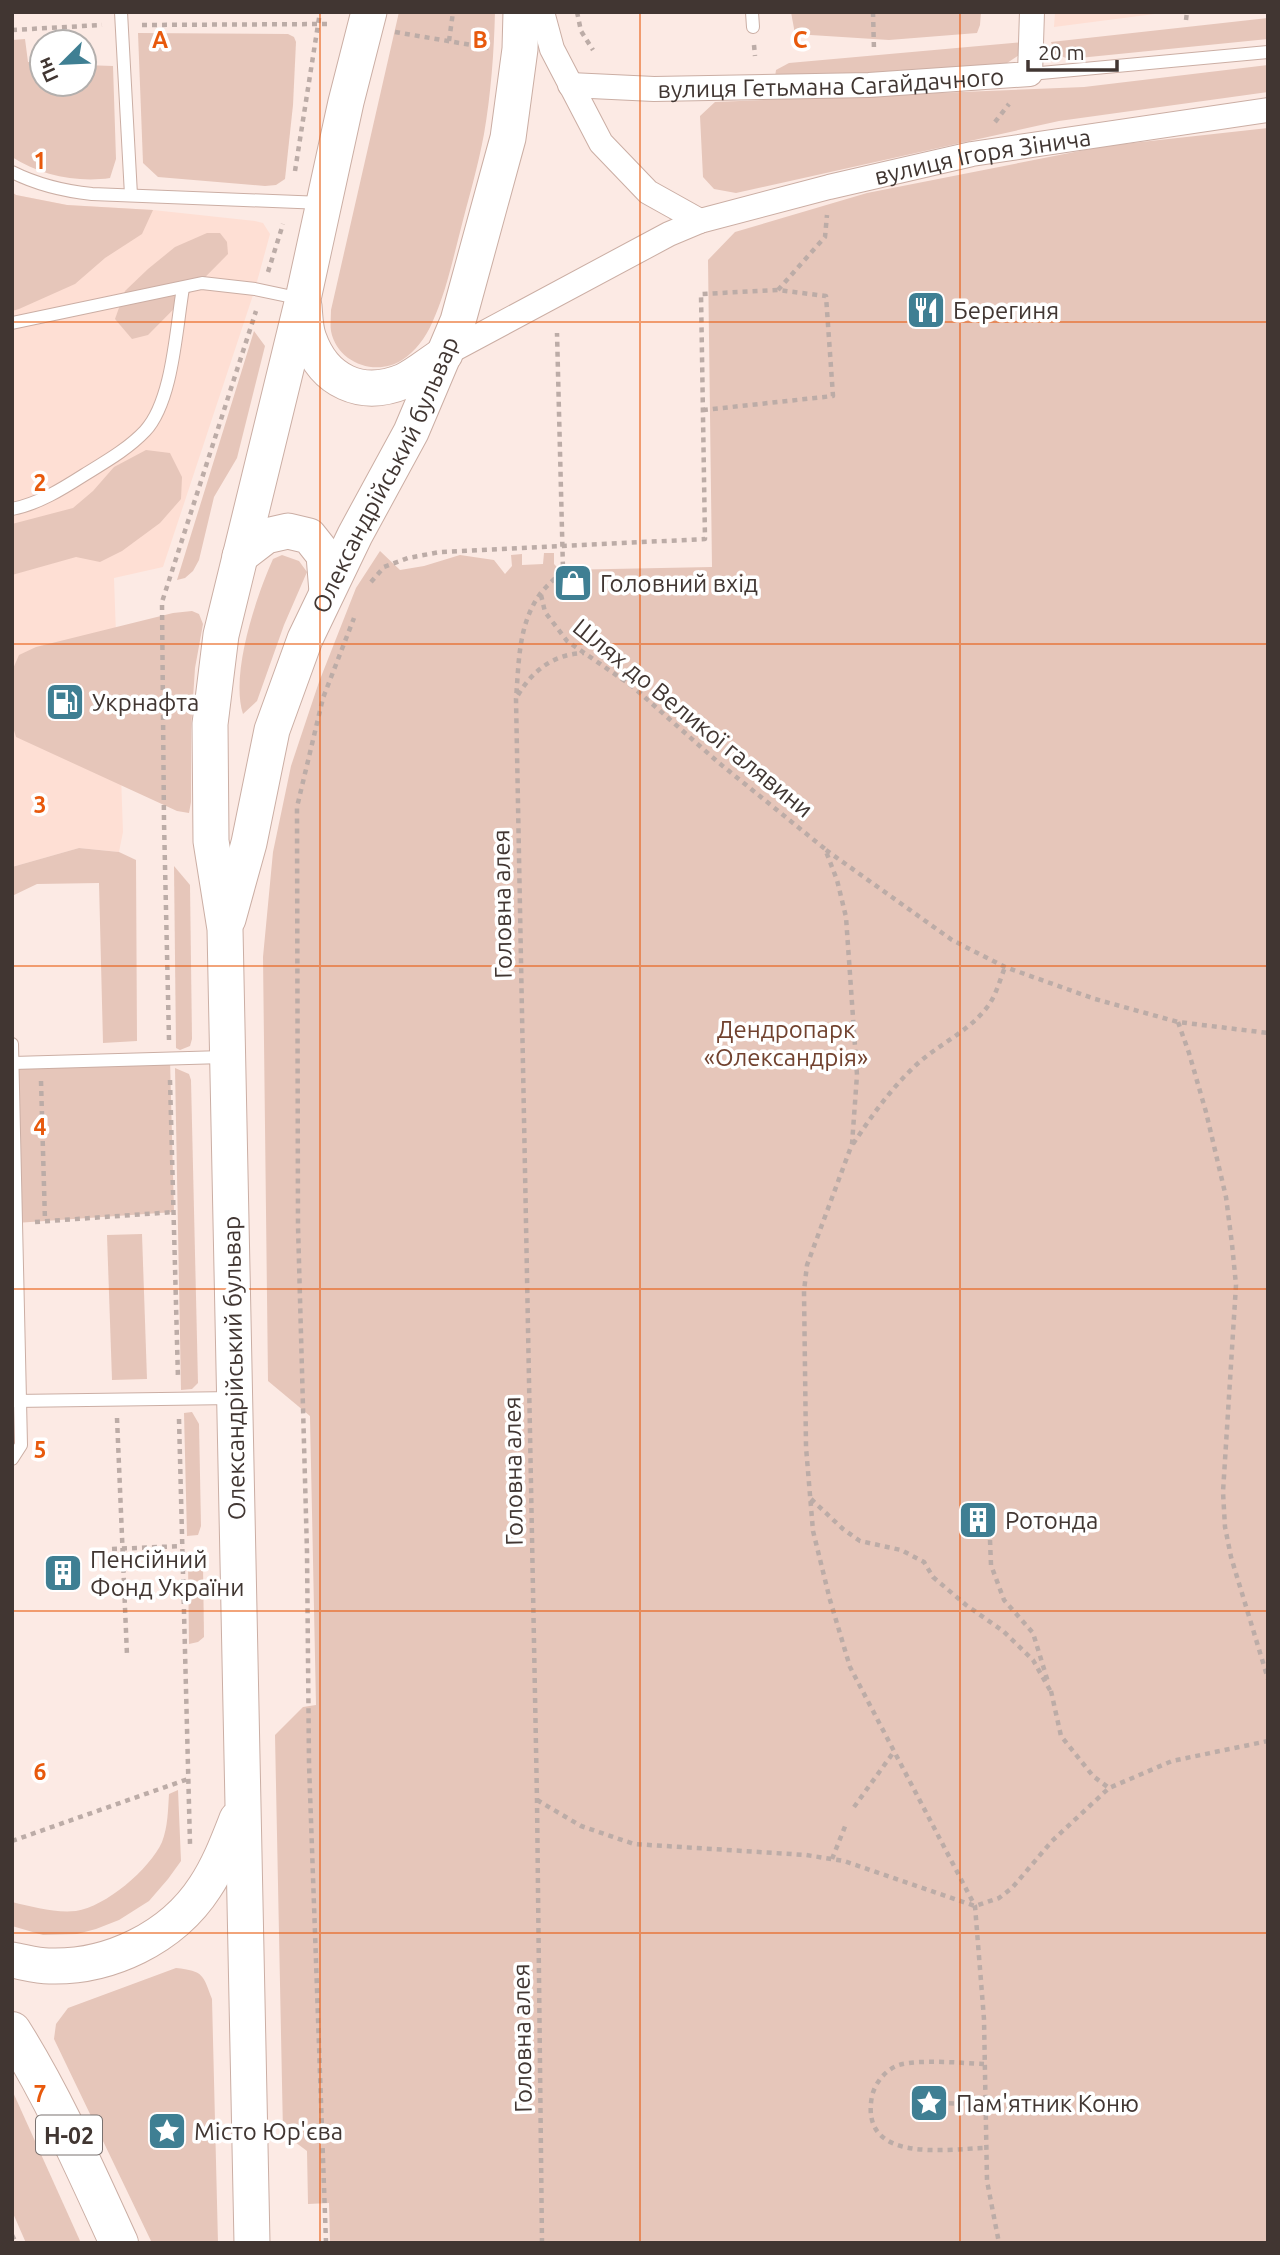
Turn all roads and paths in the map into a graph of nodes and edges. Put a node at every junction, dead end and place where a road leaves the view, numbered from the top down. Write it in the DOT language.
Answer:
graph roads {
  1 [pos="320,12"];
  2 [pos="453,12"];
  3 [pos="521,12"];
  4 [pos="542,12"];
  5 [pos="577,12"];
  6 [pos="752,12"];
  7 [pos="873,12"];
  8 [pos="1032,12"];
  9 [pos="1187,12"];
  10 [pos="122,19"];
  11 [pos="1186,20"];
  12 [pos="382,22"];
  13 [pos="318,24"];
  14 [pos="328,24"];
  15 [pos="753,27"];
  16 [pos="12,30"];
  17 [pos="449,41"];
  18 [pos="494,48"];
  19 [pos="593,50"];
  20 [pos="874,50"];
  21 [pos="1268,52"];
  22 [pos="1030,74"];
  23 [pos="570,85"];
  24 [pos="1268,110"];
  25 [pos="972,154"];
  26 [pos="12,172"];
  27 [pos="829,187"];
  28 [pos="131,195"];
  29 [pos="307,203"];
  30 [pos="700,221"];
  31 [pos="183,288"];
  32 [pos="778,290"];
  33 [pos="262,291"];
  34 [pos="303,299"];
  35 [pos="12,323"];
  36 [pos="557,333"];
  37 [pos="445,354"];
  38 [pos="704,410"];
  39 [pos="12,509"];
  40 [pos="563,545"];
  41 [pos="240,556"];
  42 [pos="366,588"];
  43 [pos="327,592"];
  44 [pos="540,594"];
  45 [pos="356,612"];
  46 [pos="584,653"];
  47 [pos="516,699"];
  48 [pos="825,849"];
  49 [pos="225,929"];
  50 [pos="1005,967"];
  51 [pos="1178,1022"];
  52 [pos="1268,1033"];
  53 [pos="12,1044"];
  54 [pos="228,1057"];
  55 [pos="170,1059"];
  56 [pos="40,1062"];
  57 [pos="13,1063"];
  58 [pos="852,1144"];
  59 [pos="174,1212"];
  60 [pos="45,1221"];
  61 [pos="14,1223"];
  62 [pos="234,1398"];
  63 [pos="178,1399"];
  64 [pos="117,1400"];
  65 [pos="16,1401"];
  66 [pos="12,1459"];
  67 [pos="811,1498"];
  68 [pos="990,1540"];
  69 [pos="182,1546"];
  70 [pos="112,1549"];
  71 [pos="123,1549"];
  72 [pos="127,1655"];
  73 [pos="1268,1679"];
  74 [pos="1051,1692"];
  75 [pos="1268,1741"];
  76 [pos="893,1753"];
  77 [pos="1109,1788"];
  78 [pos="537,1800"];
  79 [pos="242,1806"];
  80 [pos="854,1807"];
  81 [pos="846,1824"];
  82 [pos="12,1841"];
  83 [pos="832,1859"];
  84 [pos="975,1906"];
  85 [pos="12,1959"];
  86 [pos="21,2051"];
  87 [pos="984,2064"];
  88 [pos="929,2103"];
  89 [pos="985,2104"];
  90 [pos="985,2148"];
  91 [pos="12,2235"];
  92 [pos="16,2243"];
  93 [pos="120,2243"];
  94 [pos="251,2243"];
  95 [pos="326,2243"];
  96 [pos="542,2243"];
  97 [pos="999,2243"];
  1 -- 13 [label="path"];
  2 -- 17 [label="path"];
  3 -- 37 [label="main road, Олександрійський бульвар"];
  4 -- 23 [label="street"];
  5 -- 19 [label="path"];
  6 -- 15 [label="lane"];
  7 -- 20 [label="path"];
  8 -- 22 [label="street, вулиця Гетьмана Сагайдачного"];
  9 -- 11 [label="path"];
  10 -- 13 [label="path"];
  10 -- 16 [label="path"];
  10 -- 28 [label="lane"];
  12 -- 17 [label="path"];
  12 -- 29 [label="main road, Олександрійський бульвар"];
  13 -- 14 [label="path"];
  13 -- 29 [label="path"];
  17 -- 18 [label="path"];
  21 -- 22 [label="lane"];
  22 -- 23 [label="street, вулиця Гетьмана Сагайдачного"];
  22 -- 25 [label="path"];
  23 -- 30 [label="street"];
  24 -- 25 [label="street, вулиця Ігоря Зінича"];
  25 -- 27 [label="street, вулиця Ігоря Зінича"];
  26 -- 28 [label="lane"];
  27 -- 30 [label="street, вулиця Ігоря Зінича"];
  27 -- 32 [label="path"];
  28 -- 29 [label="lane"];
  29 -- 33 [label="path"];
  29 -- 34 [label="main road, Олександрійський бульвар"];
  30 -- 37 [label="street, вулиця Ігоря Зінича"];
  31 -- 33 [label="lane"];
  31 -- 35 [label="lane"];
  31 -- 39 [label="lane"];
  32 -- 38 [label="path"];
  32 -- 38 [label="path"];
  33 -- 34 [label="lane"];
  33 -- 55 [label="path"];
  34 -- 37 [label="main road"];
  34 -- 41 [label="main road, Олександрійський бульвар"];
  36 -- 40 [label="path, Головна алея"];
  37 -- 43 [label="main road, Олександрійський бульвар"];
  38 -- 40 [label="path"];
  40 -- 42 [label="path"];
  40 -- 44 [label="path, Головна алея"];
  41 -- 43 [label="main road"];
  41 -- 49 [label="main road, Олександрійський бульвар"];
  43 -- 49 [label="main road, Олександрійський бульвар"];
  44 -- 46 [label="path, Шлях до Великої галявини"];
  44 -- 47 [label="path, Головна алея"];
  45 -- 95 [label="path"];
  46 -- 47 [label="path"];
  46 -- 48 [label="path, Шлях до Великої галявини"];
  47 -- 78 [label="path, Головна алея"];
  48 -- 50 [label="path"];
  48 -- 58 [label="path, Шлях до Великої галявини"];
  49 -- 54 [label="main road, Олександрійський бульвар"];
  50 -- 51 [label="path"];
  50 -- 58 [label="path"];
  51 -- 52 [label="path"];
  51 -- 73 [label="path"];
  53 -- 57 [label="lane"];
  54 -- 55 [label="lane"];
  54 -- 62 [label="main road, Олександрійський бульвар"];
  55 -- 56 [label="lane"];
  55 -- 59 [label="path"];
  56 -- 57 [label="lane"];
  56 -- 60 [label="path"];
  57 -- 61 [label="lane"];
  58 -- 67 [label="path, Шлях до Великої галявини"];
  59 -- 60 [label="path"];
  59 -- 63 [label="path"];
  60 -- 61 [label="path"];
  61 -- 65 [label="lane"];
  62 -- 63 [label="lane"];
  62 -- 79 [label="main road, Олександрійський бульвар"];
  63 -- 64 [label="lane"];
  63 -- 69 [label="path"];
  64 -- 65 [label="lane"];
  64 -- 71 [label="path"];
  65 -- 66 [label="lane"];
  67 -- 74 [label="path"];
  67 -- 76 [label="path, Шлях до Великої галявини"];
  68 -- 74 [label="path"];
  69 -- 71 [label="path"];
  69 -- 82 [label="path"];
  70 -- 71 [label="path"];
  71 -- 72 [label="path"];
  74 -- 77 [label="path"];
  75 -- 77 [label="path"];
  76 -- 80 [label="path"];
  76 -- 84 [label="path, Шлях до Великої галявини"];
  77 -- 84 [label="path"];
  78 -- 83 [label="path"];
  78 -- 96 [label="path, Головна алея"];
  79 -- 85 [label="main road, Олександрійський бульвар"];
  79 -- 94 [label="main road, Олександрійський бульвар"];
  81 -- 83 [label="path"];
  83 -- 84 [label="path"];
  84 -- 87 [label="path, Шлях до Великої галявини"];
  86 -- 93 [label="main road, Н-02"];
  87 -- 89 [label="path, Шлях до Великої галявини"];
  87 -- 90 [label="path"];
  88 -- 89 [label="path"];
  89 -- 90 [label="path, Шлях до Великої галявини"];
  90 -- 97 [label="path, Шлях до Великої галявини"];
  91 -- 92 [label="path"];
}
